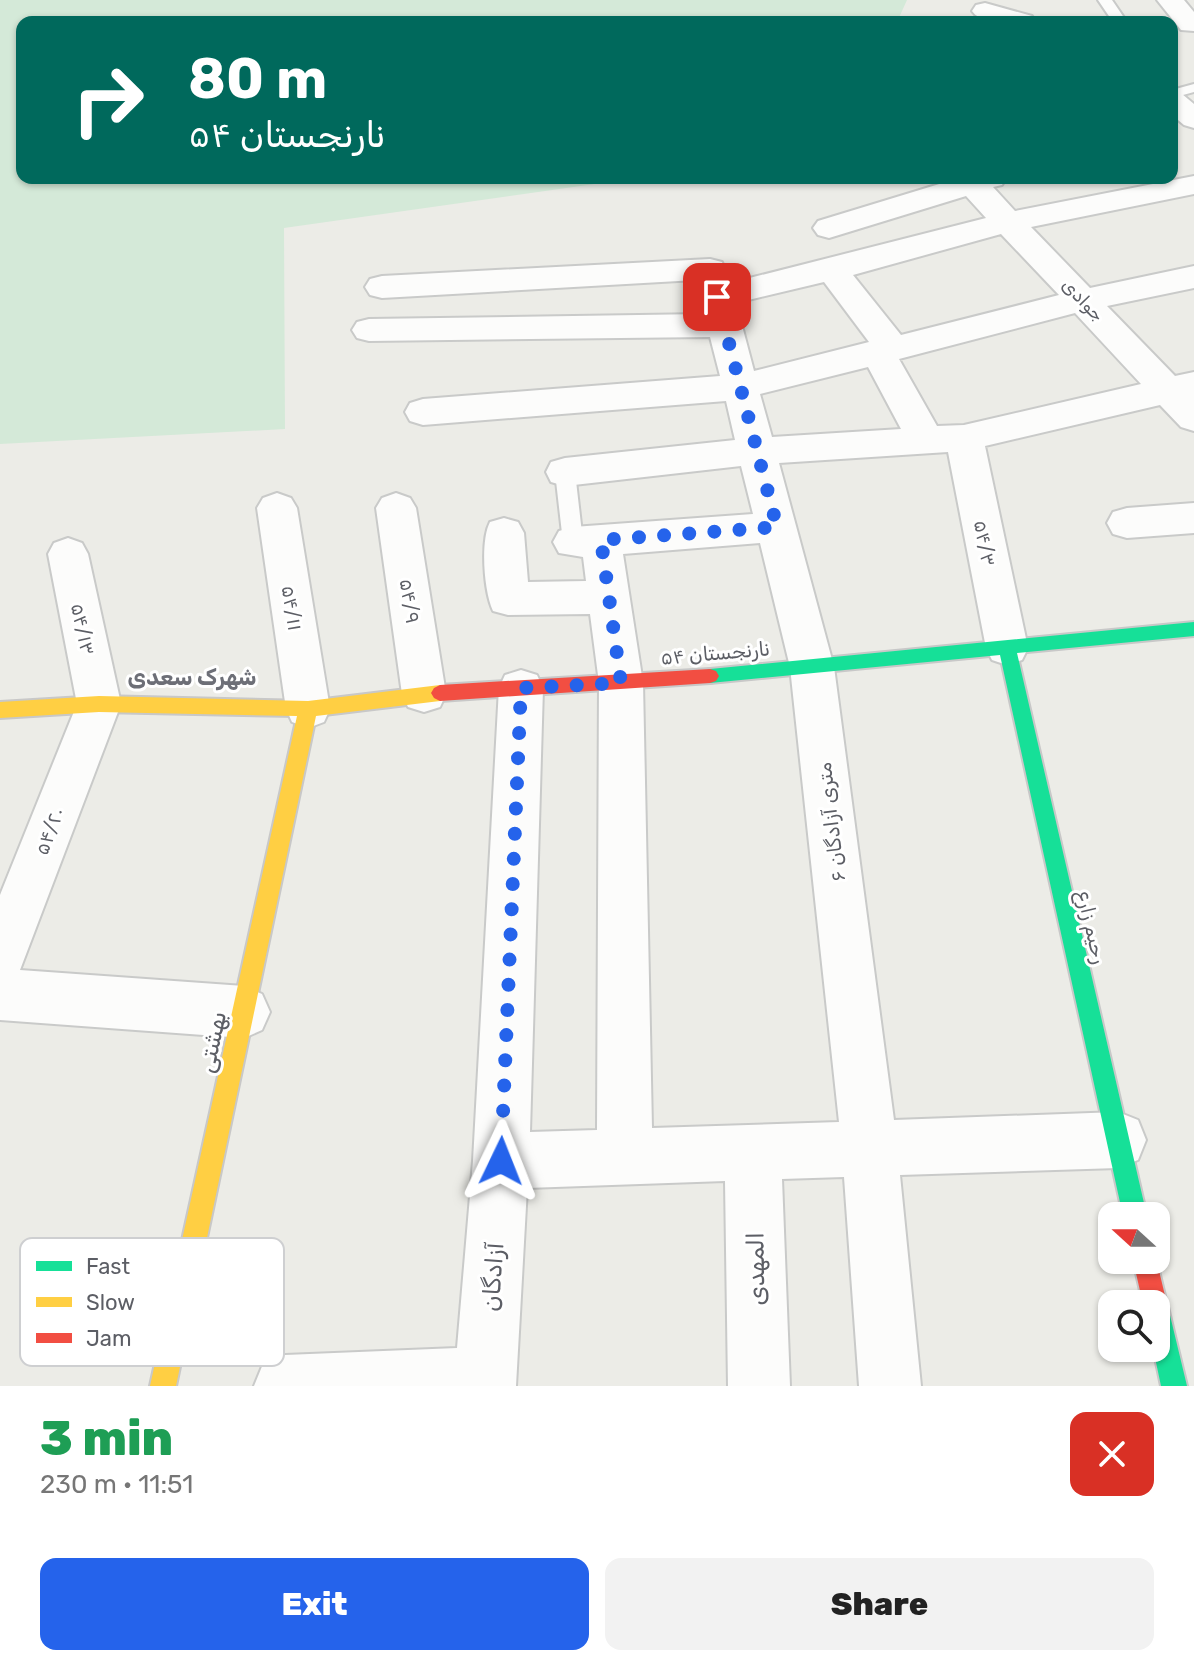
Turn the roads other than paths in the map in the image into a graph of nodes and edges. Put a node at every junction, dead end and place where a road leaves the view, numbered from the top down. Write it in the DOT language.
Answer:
graph roads {
  1 [pos="1170,0"];
  2 [pos="985,11"];
  3 [pos="1002,16"];
  4 [pos="1190,24"];
  5 [pos="893,184"];
  6 [pos="972,184"];
  7 [pos="984,184"];
  8 [pos="1194,185"];
  9 [pos="913,202"];
  10 [pos="1007,222"];
  11 [pos="829,228"];
  12 [pos="832,270"];
  13 [pos="1194,277"];
  14 [pos="382,287"];
  15 [pos="717,297"];
  16 [pos="1084,300"];
  17 [pos="369,330"];
  18 [pos="885,349"];
  19 [pos="741,387"];
  20 [pos="1182,387"];
  21 [pos="423,412"];
  22 [pos="1194,418"];
  23 [pos="945,439"];
  24 [pos="757,451"];
  25 [pos="565,472"];
  26 [pos="277,508"];
  27 [pos="396,508"];
  28 [pos="1194,518"];
  29 [pos="1127,523"];
  30 [pos="777,527"];
  31 [pos="504,533"];
  32 [pos="587,541"];
  33 [pos="68,554"];
  34 [pos="608,597"];
  35 [pos="1194,629"];
  36 [pos="1007,648"];
  37 [pos="812,667"];
  38 [pos="621,683"];
  39 [pos="521,688"];
  40 [pos="424,694"];
  41 [pos="99,704"];
  42 [pos="308,709"];
  43 [pos="0,710"];
  44 [pos="0,958"];
  45 [pos="0,994"];
  46 [pos="244,1012"];
  47 [pos="1118,1140"];
  48 [pos="870,1149"];
  49 [pos="753,1153"];
  50 [pos="625,1157"];
  51 [pos="501,1161"];
  52 [pos="1132,1202"];
  53 [pos="195,1238"];
  54 [pos="1169,1362"];
  55 [pos="167,1366"];
  56 [pos="485,1382"];
  57 [pos="163,1386"];
  58 [pos="285,1386"];
  59 [pos="759,1386"];
  60 [pos="890,1386"];
  61 [pos="1174,1386"];
  1 -- 4 [label="street"];
  2 -- 3 [label="street"];
  5 -- 9 [label="street"];
  6 -- 9 [label="street"];
  7 -- 10 [label="street, جوادی"];
  8 -- 10 [label="street"];
  9 -- 11 [label="street"];
  10 -- 12 [label="street"];
  10 -- 16 [label="street, جوادی"];
  12 -- 15 [label="street"];
  12 -- 18 [label="street, ۵۴/۳"];
  13 -- 16 [label="street"];
  14 -- 15 [label="street"];
  15 -- 17 [label="street"];
  15 -- 19 [label="street, ۶ متری آزادگان"];
  16 -- 18 [label="street"];
  16 -- 20 [label="street, جوادی"];
  18 -- 19 [label="street"];
  18 -- 23 [label="street, ۵۴/۳"];
  19 -- 21 [label="street"];
  19 -- 24 [label="street, ۶ متری آزادگان"];
  20 -- 22 [label="street, جوادی"];
  20 -- 23 [label="street"];
  23 -- 24 [label="street"];
  23 -- 36 [label="street, ۵۴/۳"];
  24 -- 25 [label="street"];
  24 -- 30 [label="street, ۶ متری آزادگان"];
  25 -- 32 [label="lane"];
  26 -- 42 [label="street, ۵۴/۱۱"];
  27 -- 40 [label="street, ۵۴/۹"];
  28 -- 29 [label="street"];
  30 -- 32 [label="street"];
  30 -- 37 [label="street, ۶ متری آزادگان"];
  31 -- 34 [label="street"];
  32 -- 34 [label="street"];
  33 -- 41 [label="street, ۵۴/۱۳"];
  34 -- 38 [label="street"];
  35 -- 36 [label="street, نارنجستان ۵۴"];
  36 -- 37 [label="street, نارنجستان ۵۴"];
  36 -- 47 [label="street, رحیم زارع"];
  37 -- 38 [label="street, نارنجستان ۵۴"];
  37 -- 48 [label="street, ۶ متری آزادگان"];
  38 -- 39 [label="street, نارنجستان ۵۴"];
  38 -- 50 [label="street"];
  39 -- 40 [label="street, نارنجستان ۵۴"];
  39 -- 51 [label="street, آزادگان"];
  40 -- 42 [label="street, نارنجستان ۵۴"];
  41 -- 42 [label="street, نارنجستان ۵۴"];
  41 -- 43 [label="street, نارنجستان ۵۴"];
  41 -- 44 [label="street, ۵۴/۲۰"];
  42 -- 46 [label="street, بهشتی"];
  45 -- 46 [label="street"];
  46 -- 53 [label="street, بهشتی"];
  47 -- 48 [label="street"];
  47 -- 52 [label="street, رحیم زارع"];
  48 -- 49 [label="street"];
  48 -- 60 [label="street, ۶ متری آزادگان"];
  49 -- 50 [label="street"];
  49 -- 59 [label="street, المهدی"];
  50 -- 51 [label="street"];
  51 -- 56 [label="street, آزادگان"];
  54 -- 61 [label="street"];
  55 -- 57 [label="street, بهشتی"];
  56 -- 58 [label="street"];
}
